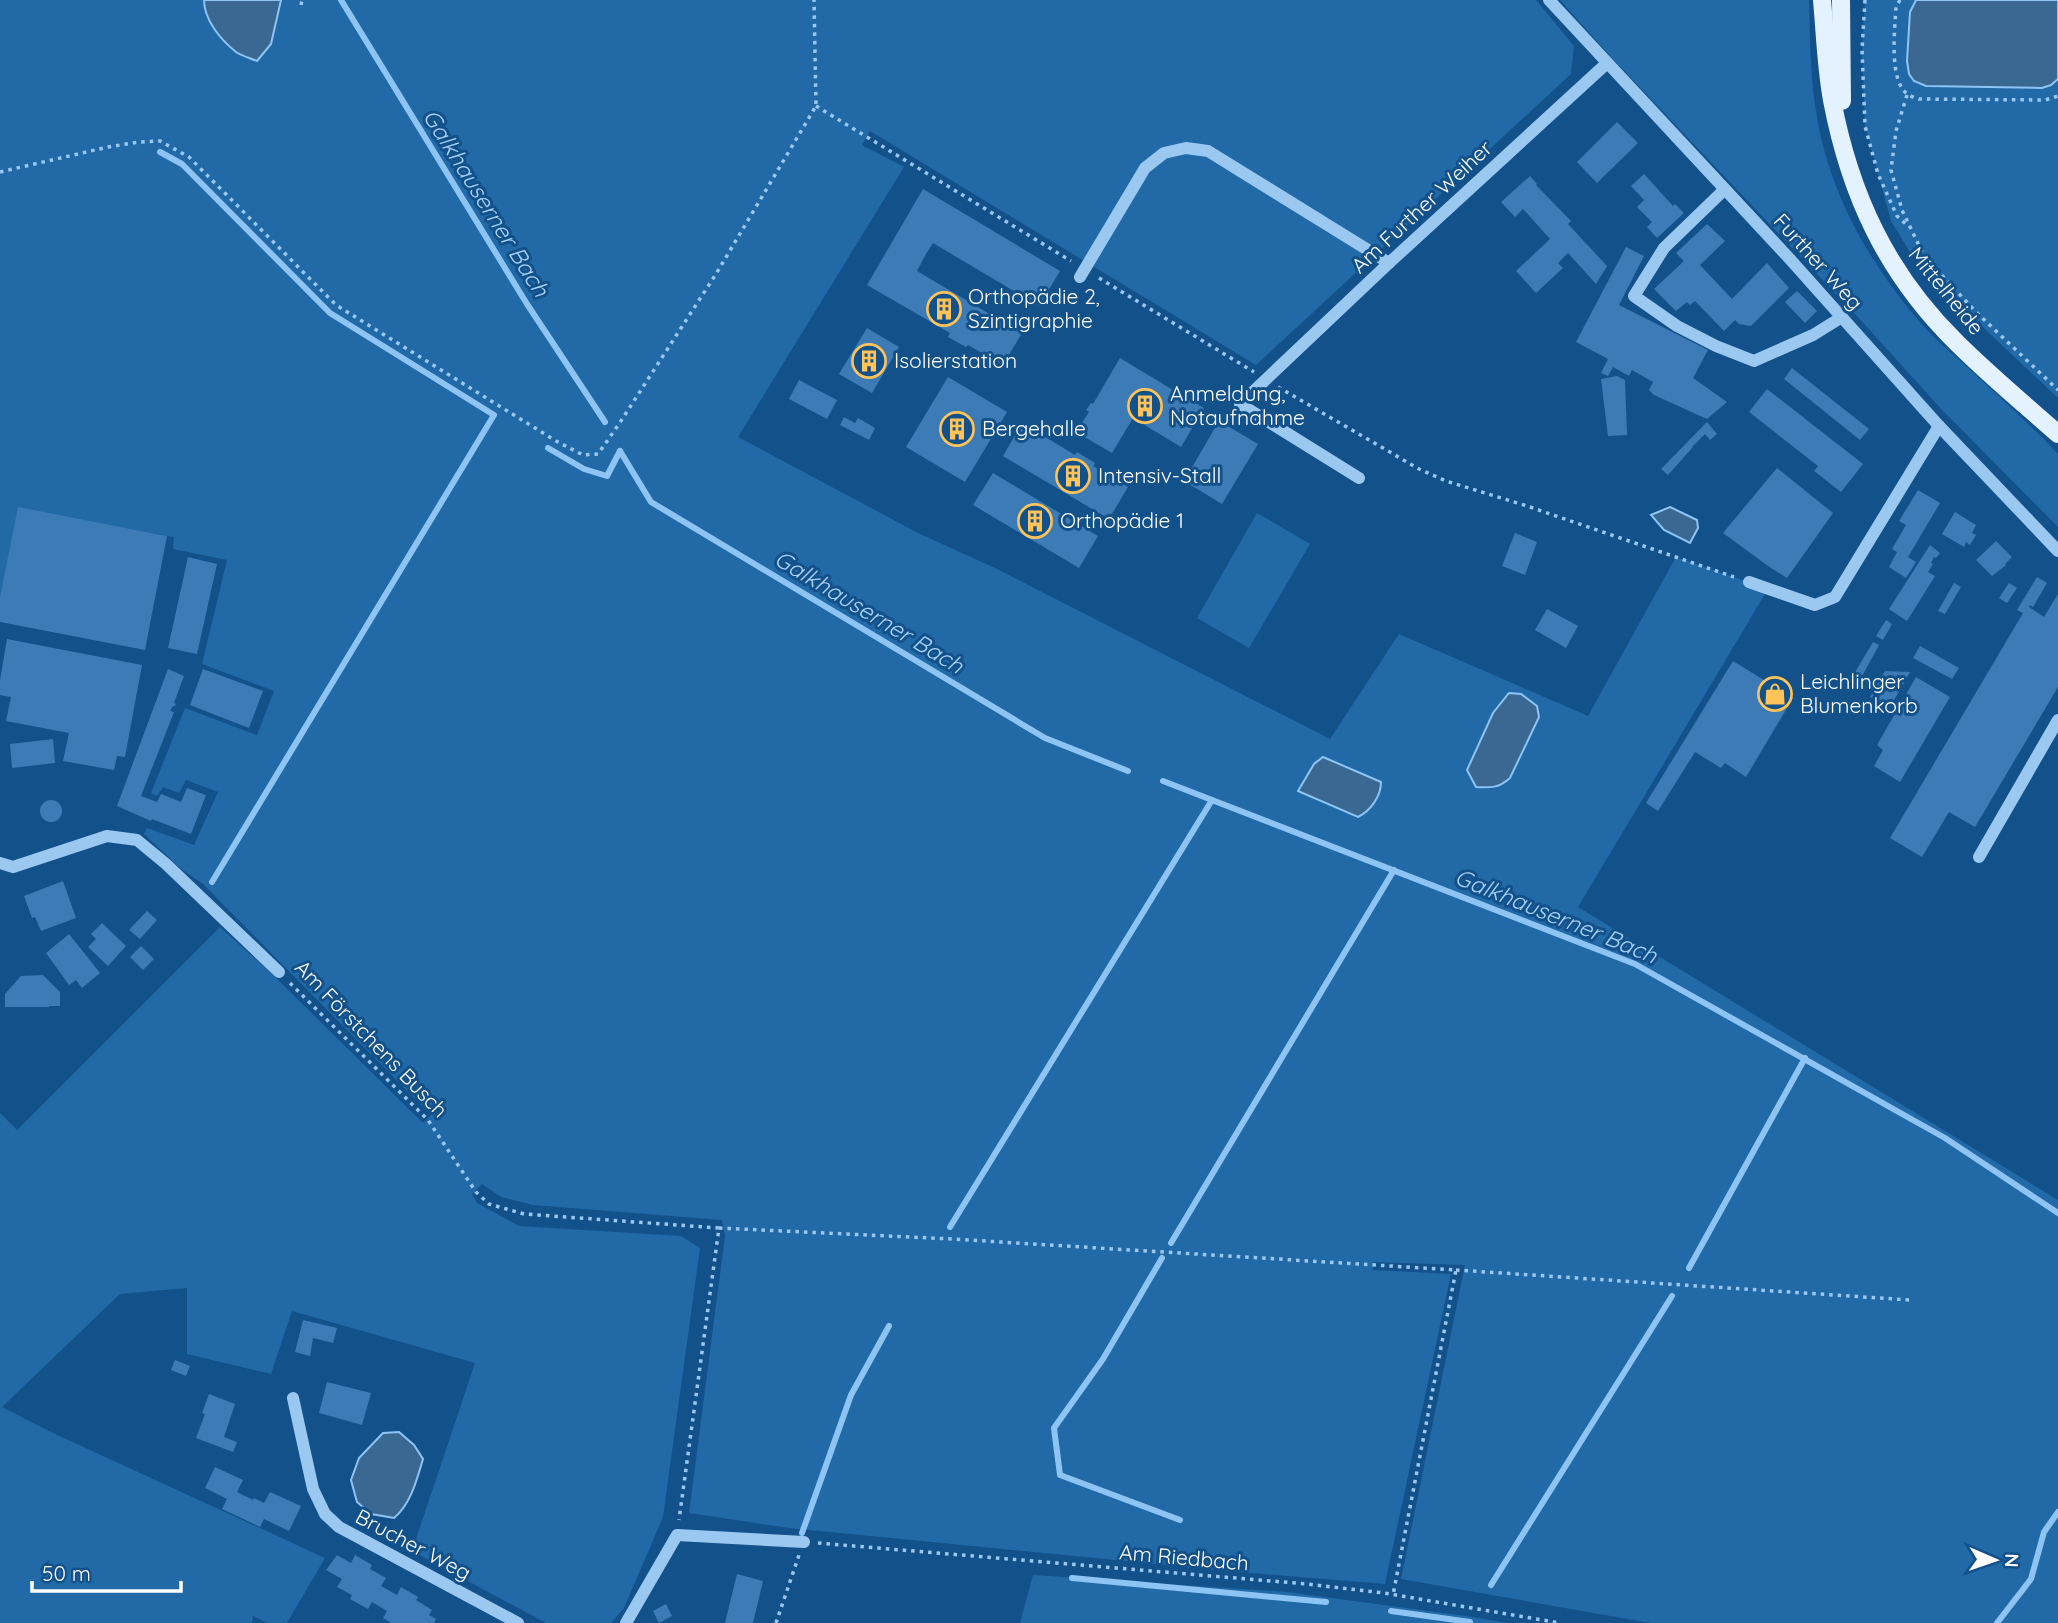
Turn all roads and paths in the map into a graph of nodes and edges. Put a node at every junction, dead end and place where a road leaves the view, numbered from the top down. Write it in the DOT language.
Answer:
graph roads {
  1 [pos="814,0"];
  2 [pos="1549,0"];
  3 [pos="1822,0"];
  4 [pos="1841,0"];
  5 [pos="1847,0"];
  6 [pos="1865,0"];
  7 [pos="1900,0"];
  8 [pos="1841,35"];
  9 [pos="1606,64"];
  10 [pos="1907,95"];
  11 [pos="2058,96"];
  12 [pos="1843,146"];
  13 [pos="0,172"];
  14 [pos="1724,190"];
  15 [pos="1911,228"];
  16 [pos="1389,263"];
  17 [pos="1080,277"];
  18 [pos="1842,317"];
  19 [pos="2058,390"];
  20 [pos="1939,426"];
  21 [pos="2058,434"];
  22 [pos="1359,478"];
  23 [pos="2058,551"];
  24 [pos="1749,582"];
  25 [pos="2058,720"];
  26 [pos="1979,857"];
  27 [pos="0,863"];
  28 [pos="279,972"];
  29 [pos="719,1228"];
  30 [pos="1457,1270"];
  31 [pos="1910,1300"];
  32 [pos="293,1398"];
  33 [pos="677,1535"];
  34 [pos="804,1542"];
  35 [pos="1393,1595"];
  36 [pos="518,1623"];
  37 [pos="626,1623"];
  38 [pos="776,1623"];
  39 [pos="1560,1623"];
  1 -- 13 [label="path"];
  2 -- 9 [label="street, Further Weg"];
  3 -- 12 [label="main road, Mittelheide"];
  4 -- 8 [label="main road, Mittelheide"];
  5 -- 8 [label="main road"];
  6 -- 15 [label="path"];
  7 -- 10 [label="path"];
  8 -- 12 [label="main road, Mittelheide"];
  9 -- 14 [label="street, Further Weg"];
  9 -- 16 [label="street, Am Further Weiher"];
  10 -- 11 [label="path"];
  10 -- 15 [label="path"];
  12 -- 21 [label="main road, Mittelheide"];
  14 -- 18 [label="street, Further Weg"];
  14 -- 18 [label="street"];
  15 -- 19 [label="path"];
  16 -- 17 [label="street"];
  16 -- 22 [label="street, Am Further Weiher"];
  18 -- 20 [label="street, Further Weg"];
  20 -- 23 [label="street, Further Weg"];
  20 -- 24 [label="street"];
  25 -- 26 [label="street"];
  27 -- 28 [label="street, Am Förstchens Busch"];
  28 -- 29 [label="path, Am Förstchens Busch"];
  29 -- 30 [label="path, Am Förstchens Busch"];
  29 -- 33 [label="path"];
  30 -- 31 [label="path, Am Förstchens Busch"];
  30 -- 35 [label="path"];
  32 -- 36 [label="street, Brucher Weg"];
  33 -- 34 [label="street"];
  33 -- 37 [label="street"];
  34 -- 35 [label="path, Am Riedbach"];
  34 -- 38 [label="path"];
  35 -- 39 [label="path, Am Riedbach"];
}
